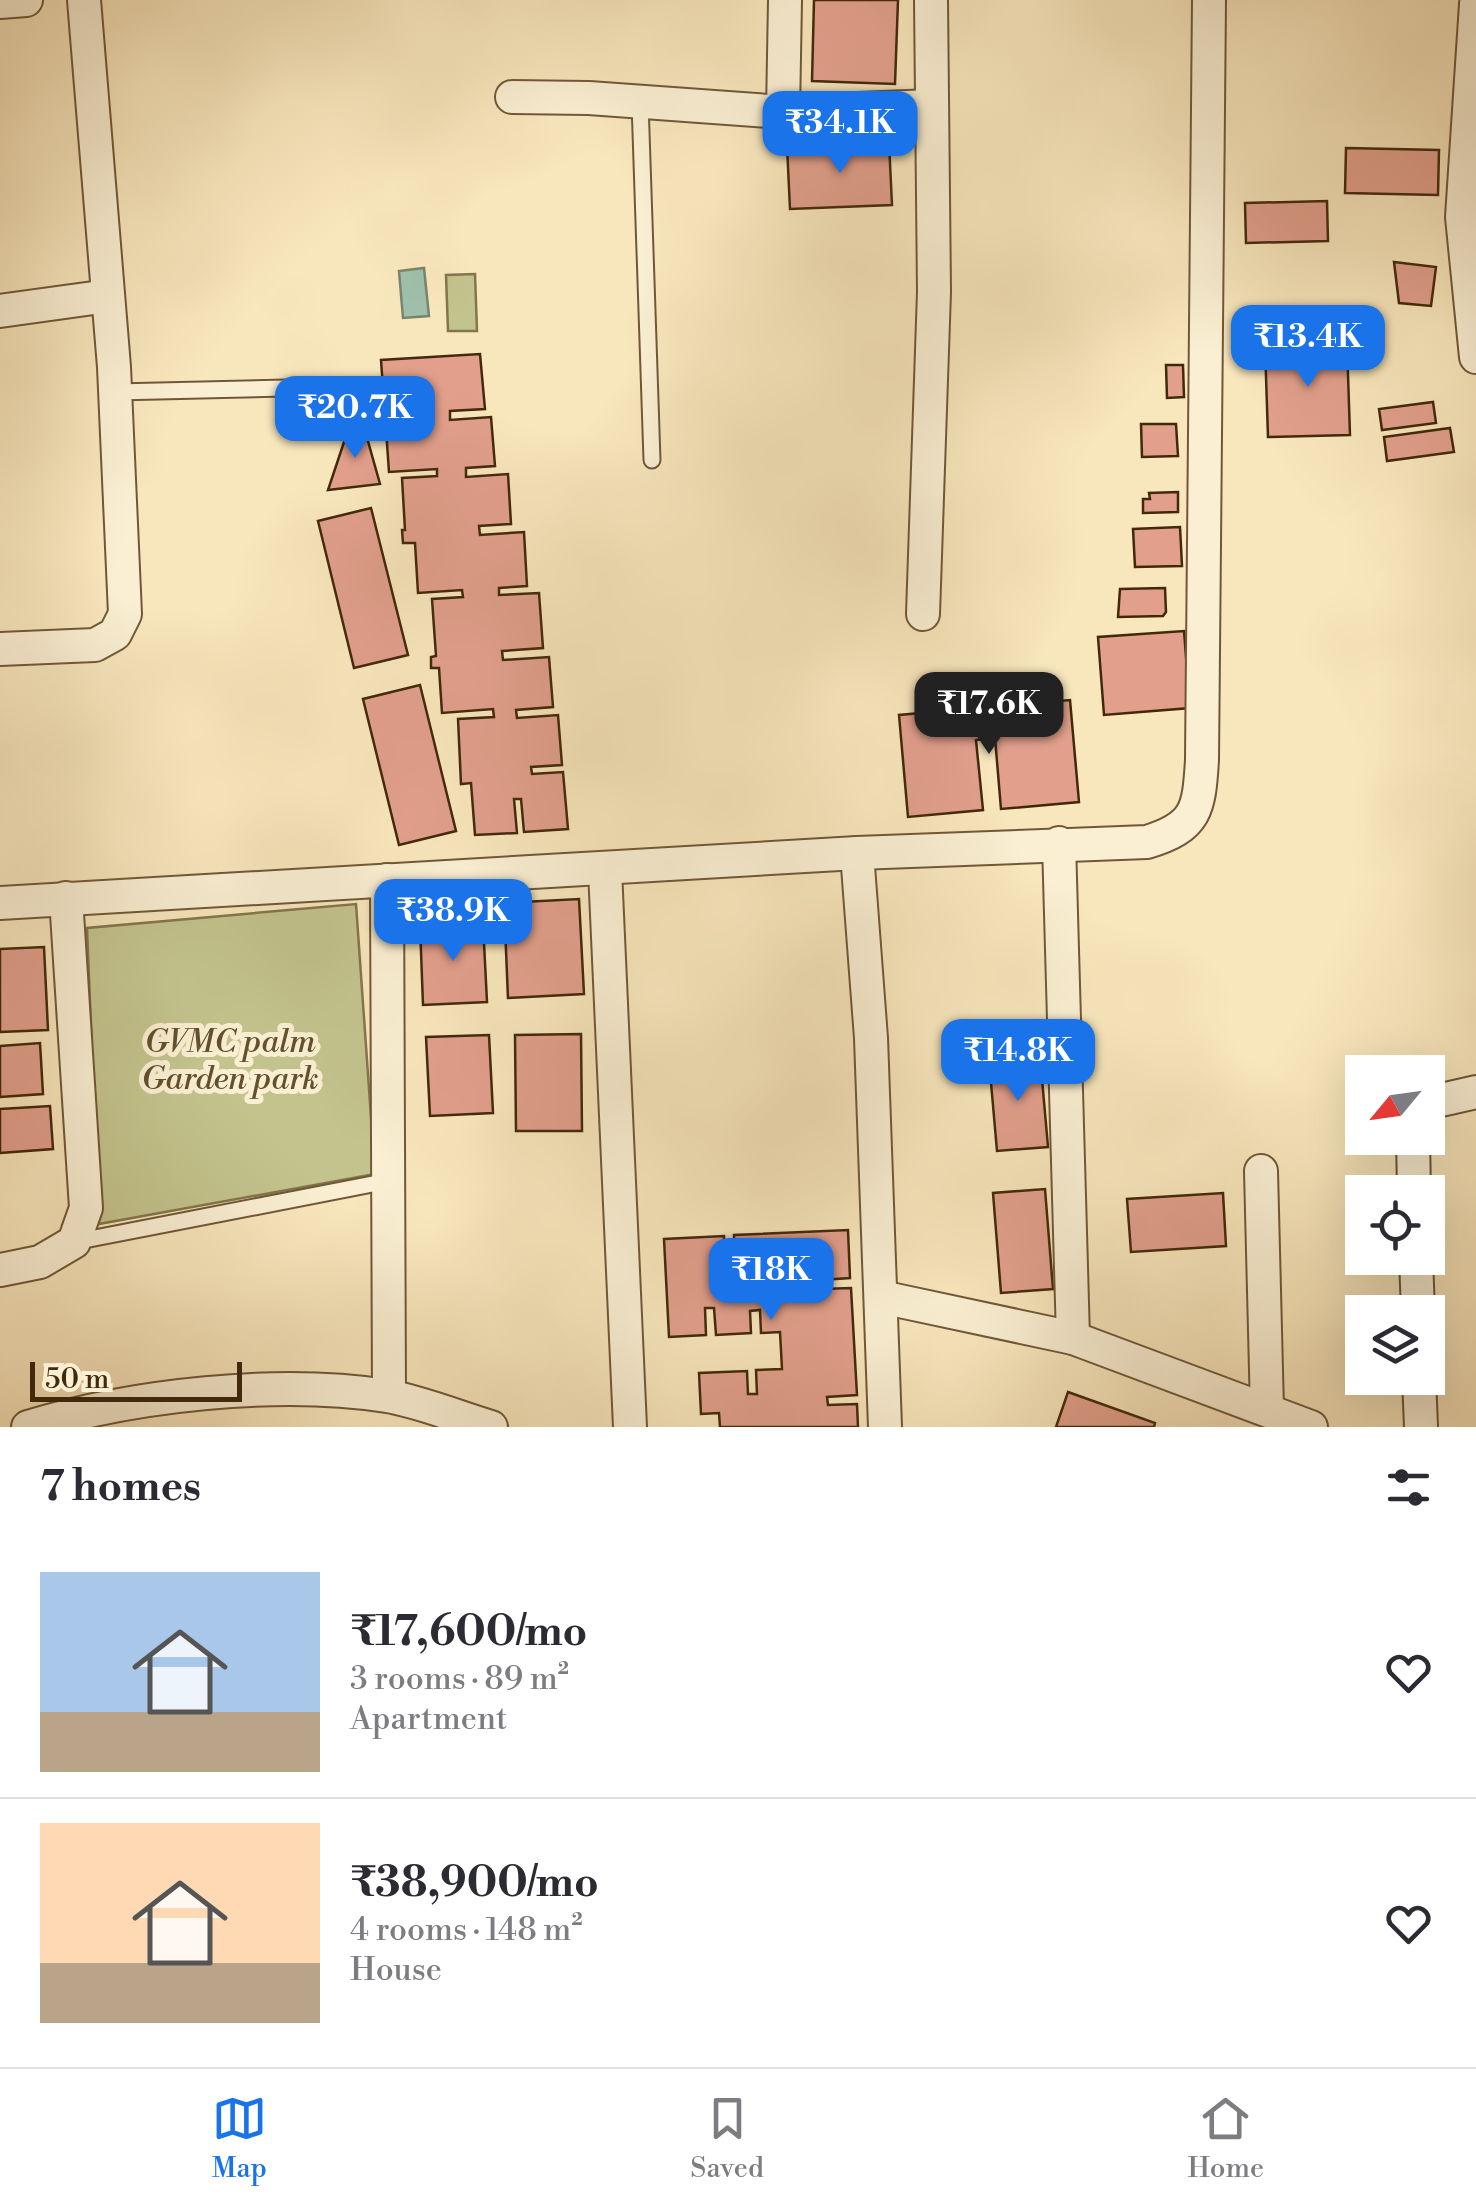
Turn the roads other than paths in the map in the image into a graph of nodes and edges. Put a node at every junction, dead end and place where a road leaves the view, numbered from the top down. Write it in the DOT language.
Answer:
graph roads {
  1 [pos="26,0"];
  2 [pos="84,0"];
  3 [pos="785,0"];
  4 [pos="931,0"];
  5 [pos="1209,0"];
  6 [pos="0,2"];
  7 [pos="1476,4"];
  8 [pos="512,97"];
  9 [pos="640,102"];
  10 [pos="932,106"];
  11 [pos="782,112"];
  12 [pos="108,296"];
  13 [pos="0,311"];
  14 [pos="1476,357"];
  15 [pos="370,386"];
  16 [pos="115,392"];
  17 [pos="652,460"];
  18 [pos="922,614"];
  19 [pos="0,650"];
  20 [pos="1059,843"];
  21 [pos="857,853"];
  22 [pos="605,870"];
  23 [pos="387,880"];
  24 [pos="66,898"];
  25 [pos="0,903"];
  26 [pos="1476,1092"];
  27 [pos="1445,1098"];
  28 [pos="1261,1172"];
  29 [pos="388,1181"];
  30 [pos="74,1242"];
  31 [pos="0,1270"];
  32 [pos="881,1297"];
  33 [pos="1074,1338"];
  34 [pos="1420,1395"];
  35 [pos="388,1396"];
  36 [pos="1266,1410"];
  37 [pos="28,1427"];
  38 [pos="491,1427"];
  39 [pos="630,1427"];
  40 [pos="886,1427"];
  41 [pos="1311,1427"];
  42 [pos="1421,1427"];
  1 -- 6 [label="street"];
  2 -- 12 [label="street"];
  3 -- 11 [label="street"];
  4 -- 10 [label="street"];
  5 -- 20 [label="street"];
  7 -- 14 [label="street"];
  8 -- 9 [label="street"];
  9 -- 11 [label="street"];
  9 -- 17 [label="lane"];
  10 -- 11 [label="street"];
  10 -- 18 [label="street"];
  12 -- 13 [label="street"];
  12 -- 16 [label="street"];
  15 -- 16 [label="lane"];
  16 -- 19 [label="street"];
  20 -- 21 [label="street"];
  20 -- 33 [label="street"];
  21 -- 22 [label="street"];
  21 -- 32 [label="street"];
  22 -- 23 [label="street"];
  22 -- 39 [label="street"];
  23 -- 24 [label="street"];
  23 -- 29 [label="street"];
  24 -- 25 [label="street"];
  24 -- 30 [label="street"];
  26 -- 27 [label="street"];
  28 -- 36 [label="street"];
  29 -- 30 [label="lane"];
  29 -- 35 [label="street"];
  30 -- 31 [label="street"];
  32 -- 33 [label="street"];
  32 -- 40 [label="street"];
  33 -- 36 [label="street"];
  34 -- 42 [label="street"];
  35 -- 37 [label="street"];
  35 -- 38 [label="street"];
  36 -- 41 [label="street"];
}
